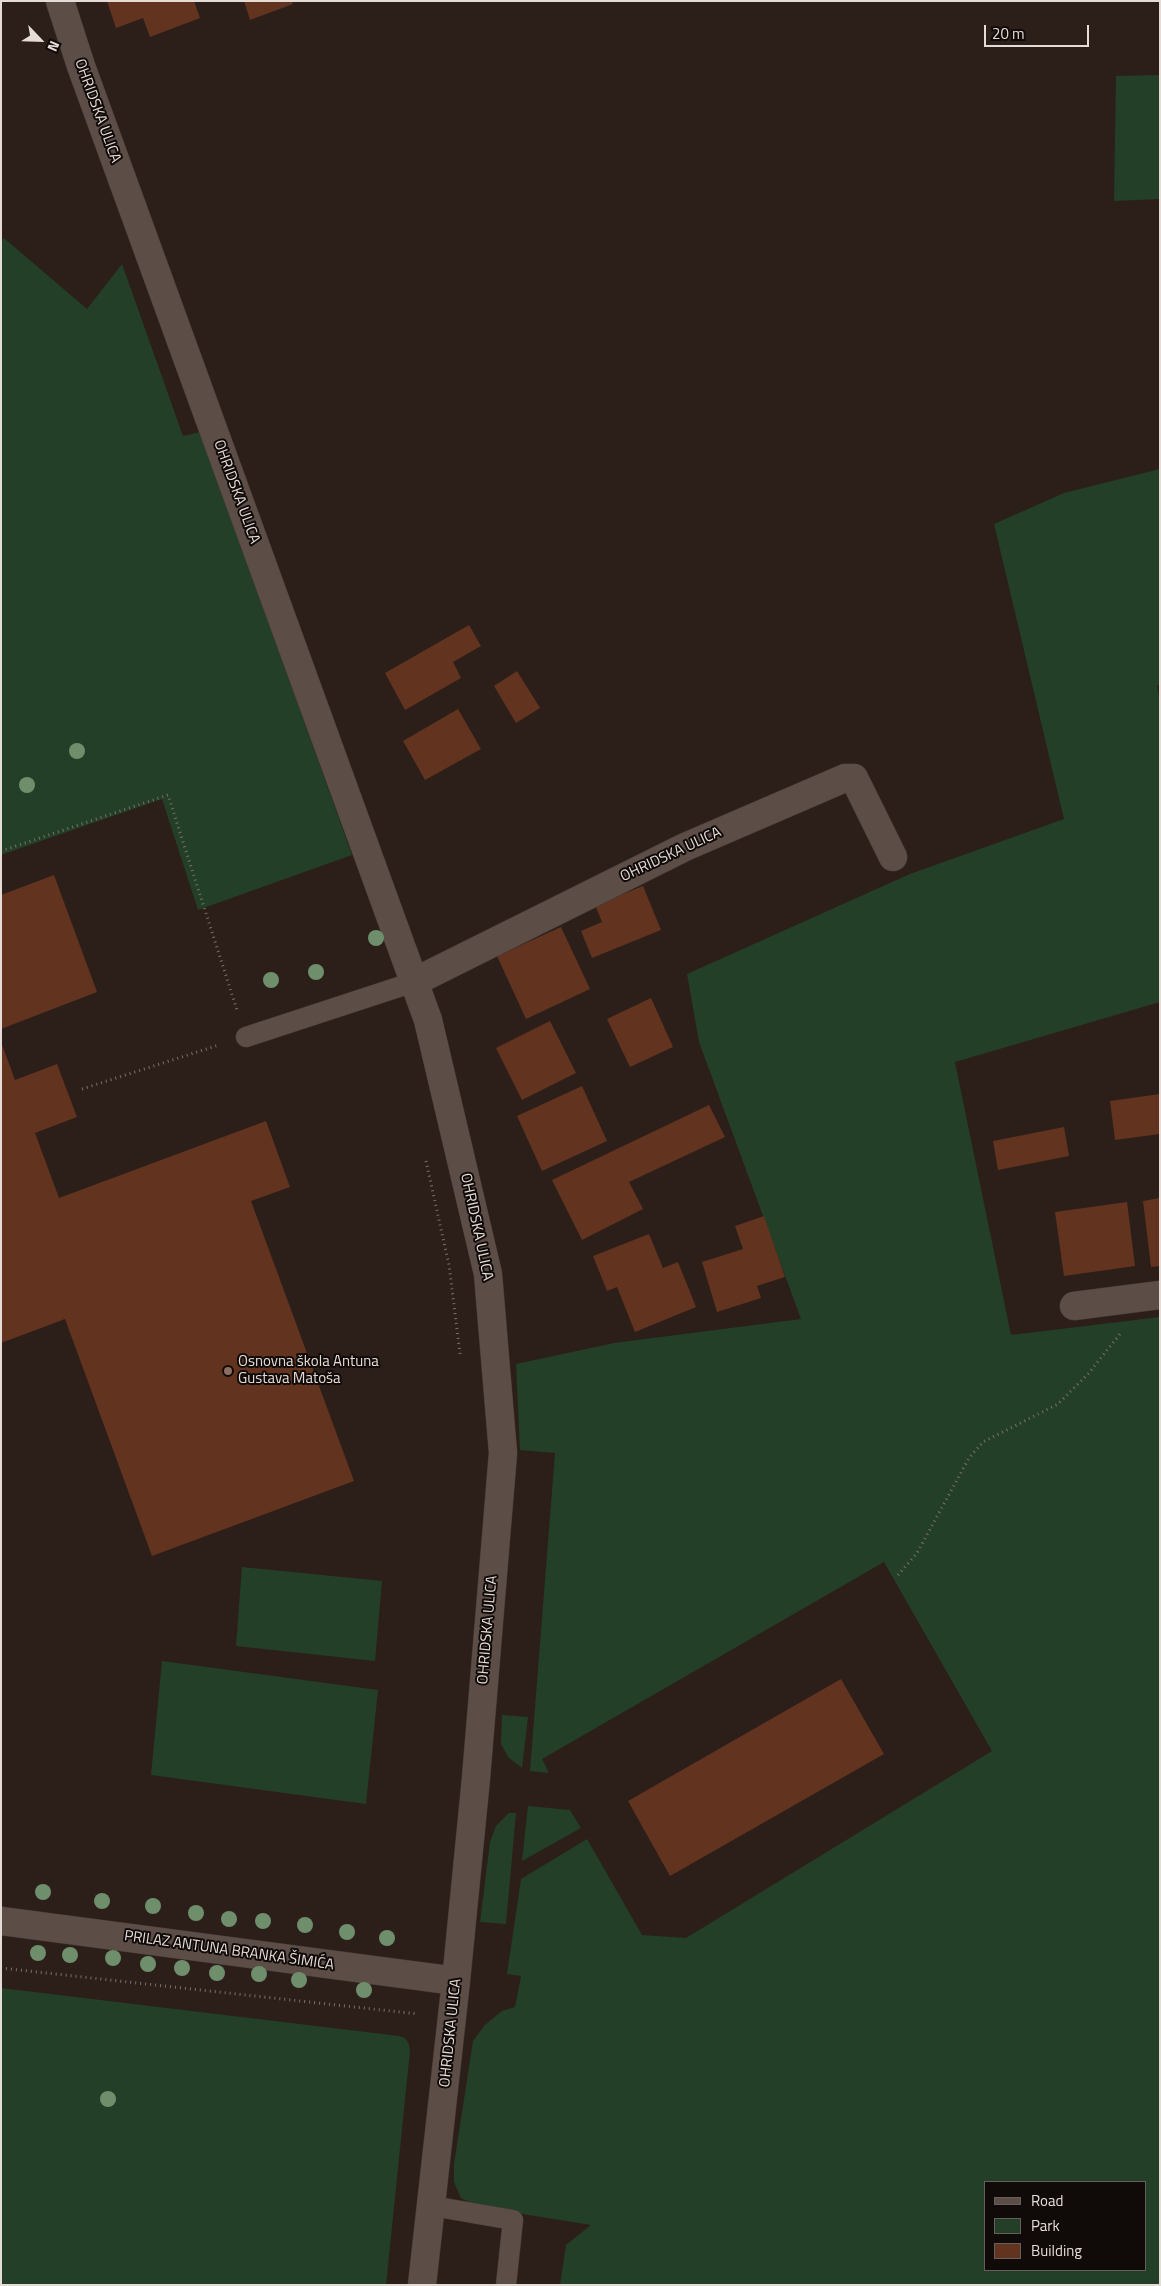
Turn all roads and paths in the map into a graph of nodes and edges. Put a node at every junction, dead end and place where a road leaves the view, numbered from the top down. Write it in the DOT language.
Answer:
graph roads {
  1 [pos="60,1"];
  2 [pos="1,851"];
  3 [pos="893,857"];
  4 [pos="414,982"];
  5 [pos="246,1036"];
  6 [pos="82,1089"];
  7 [pos="426,1160"];
  8 [pos="1155,1296"];
  9 [pos="1074,1306"];
  10 [pos="461,1362"];
  11 [pos="898,1575"];
  12 [pos="1,1921"];
  13 [pos="1,1968"];
  14 [pos="422,1976"];
  15 [pos="456,1981"];
  16 [pos="418,2014"];
  17 [pos="417,2024"];
  18 [pos="432,2206"];
  19 [pos="422,2285"];
  20 [pos="506,2285"];
  1 -- 4 [label="street, OHRIDSKA ULICA"];
  2 -- 5 [label="path"];
  3 -- 4 [label="street, OHRIDSKA ULICA"];
  4 -- 5 [label="lane"];
  4 -- 15 [label="street, OHRIDSKA ULICA"];
  5 -- 6 [label="path"];
  7 -- 10 [label="path"];
  8 -- 9 [label="street"];
  8 -- 11 [label="path"];
  12 -- 14 [label="street, PRILAZ ANTUNA BRANKA ŠIMIĆA"];
  13 -- 16 [label="path"];
  14 -- 15 [label="street, PRILAZ ANTUNA BRANKA ŠIMIĆA"];
  14 -- 16 [label="path"];
  15 -- 18 [label="street, OHRIDSKA ULICA"];
  16 -- 17 [label="path"];
  18 -- 19 [label="street, OHRIDSKA ULICA"];
  18 -- 20 [label="lane"];
}
